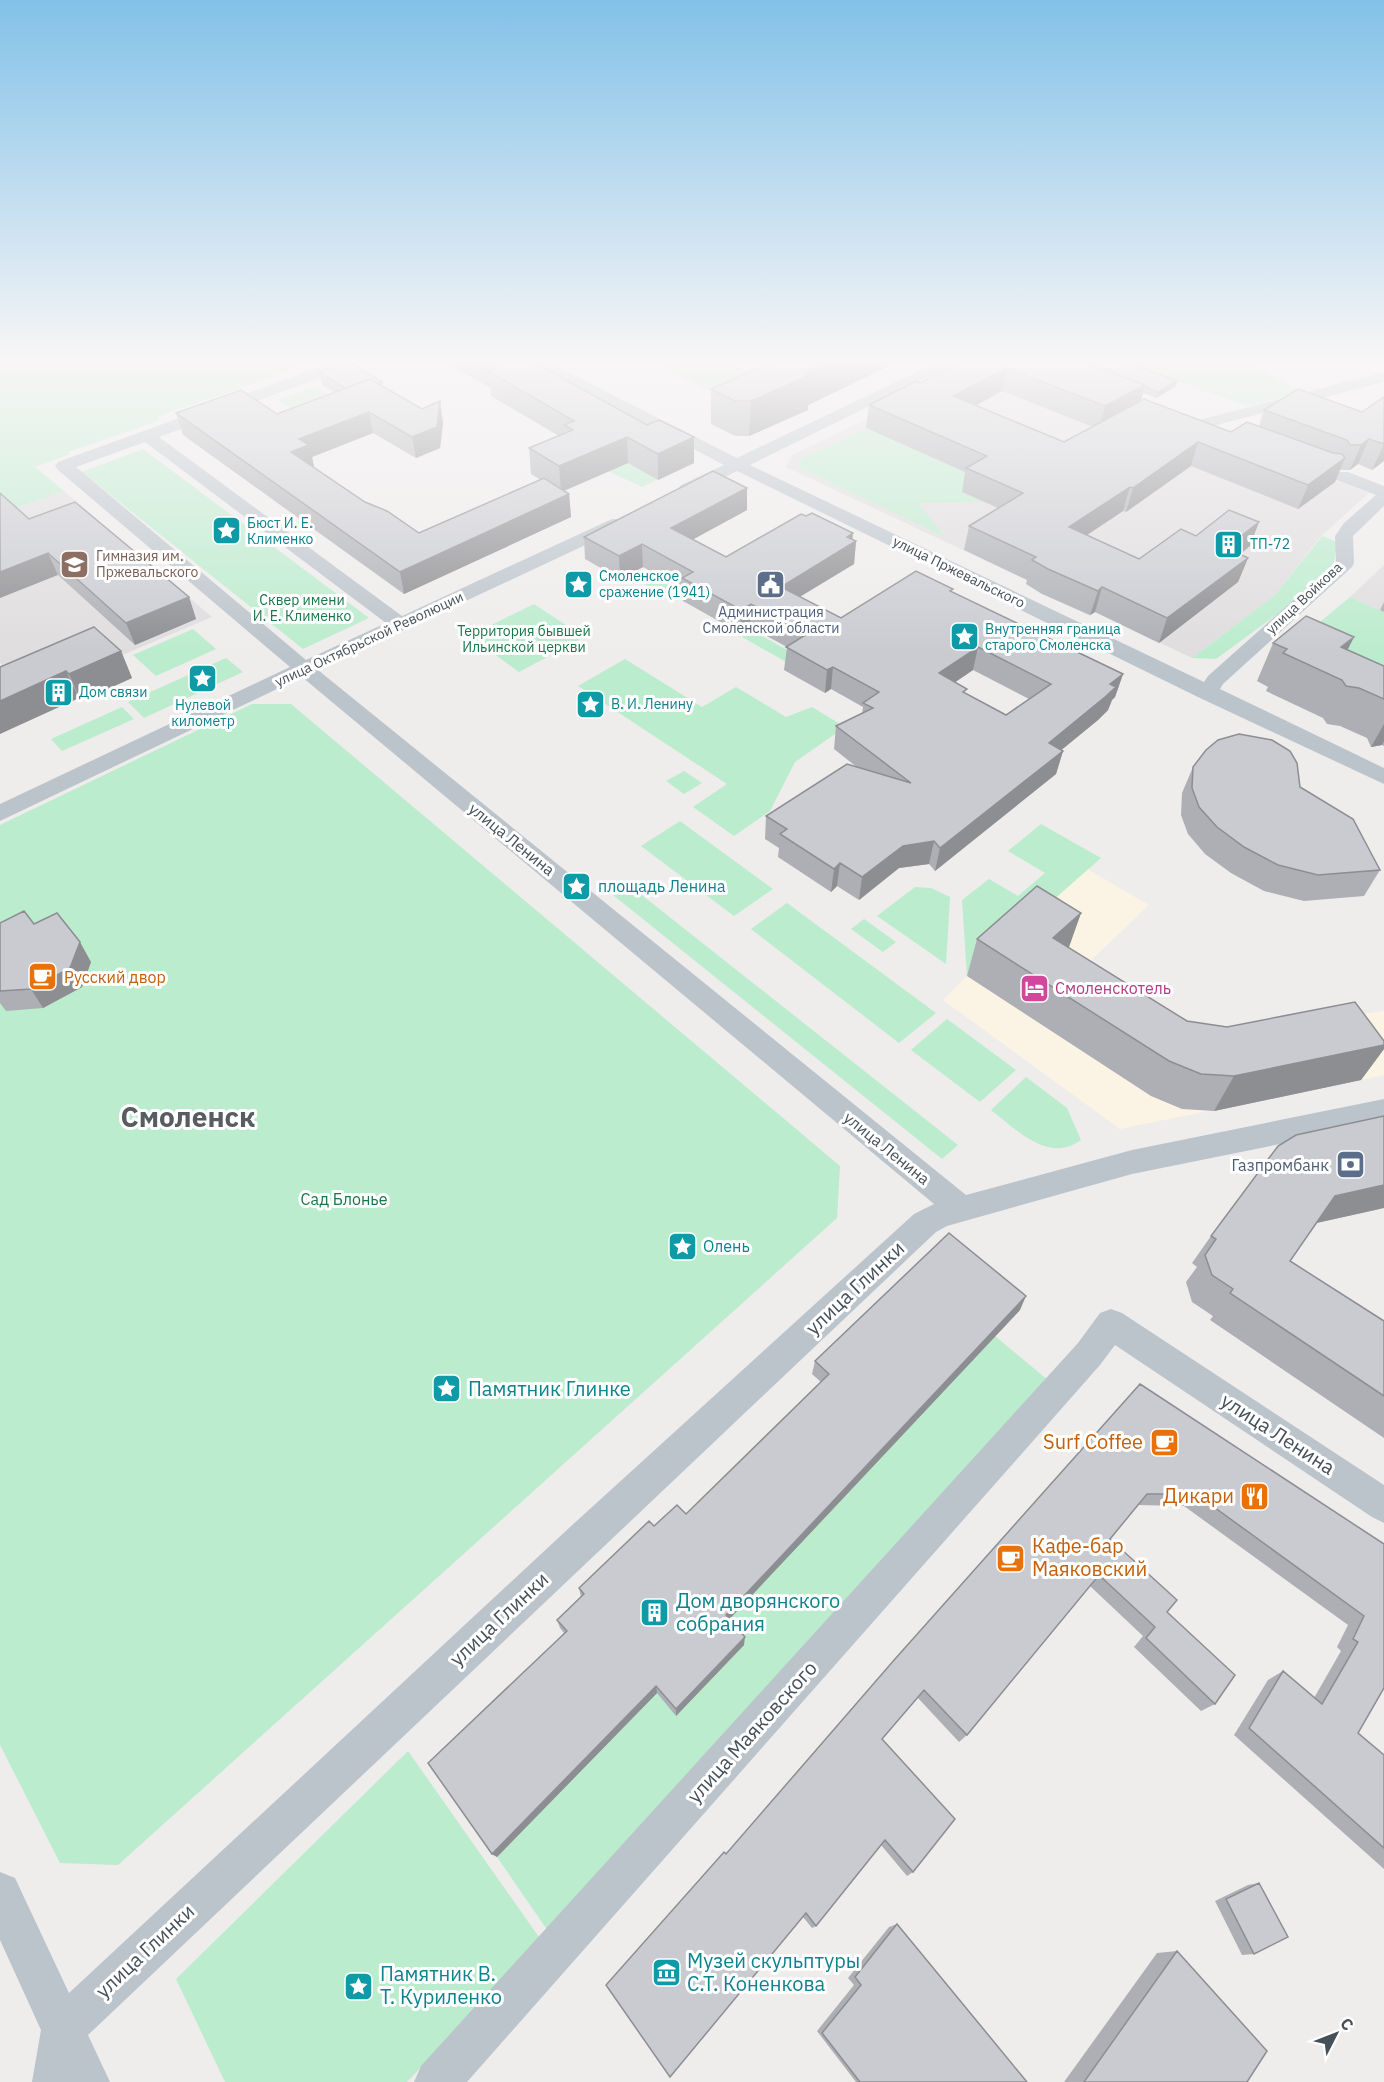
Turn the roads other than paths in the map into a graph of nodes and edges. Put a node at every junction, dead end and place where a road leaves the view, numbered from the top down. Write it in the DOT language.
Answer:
graph roads {
  1 [pos="83,459"];
  2 [pos="180,459"];
  3 [pos="727,459"];
  4 [pos="750,459"];
  5 [pos="738,465"];
  6 [pos="1342,476"];
  7 [pos="1384,492"];
  8 [pos="676,495"];
  9 [pos="1384,497"];
  10 [pos="636,514"];
  11 [pos="409,620"];
  12 [pos="304,669"];
  13 [pos="1207,693"];
  14 [pos="1384,777"];
  15 [pos="0,813"];
  16 [pos="1384,1111"];
  17 [pos="951,1212"];
  18 [pos="1111,1324"];
  19 [pos="1384,1504"];
  20 [pos="0,1893"];
  21 [pos="63,2028"];
  22 [pos="55,2082"];
  23 [pos="87,2082"];
  24 [pos="437,2082"];
  1 -- 12 [label="street, улица Ленина"];
  2 -- 11 [label="street"];
  3 -- 5 [label="street, улица Пржевальского"];
  4 -- 5 [label="street"];
  5 -- 8 [label="street"];
  5 -- 13 [label="street, улица Пржевальского"];
  6 -- 7 [label="street"];
  9 -- 13 [label="street, улица Войкова"];
  10 -- 11 [label="street, улица Октябрьской Революции"];
  11 -- 12 [label="street, улица Октябрьской Революции"];
  12 -- 15 [label="street, улица Октябрьской Революции"];
  12 -- 17 [label="street, улица Ленина"];
  13 -- 14 [label="street, улица Пржевальского"];
  16 -- 17 [label="street"];
  17 -- 21 [label="street, улица Глинки"];
  18 -- 19 [label="street, улица Ленина"];
  18 -- 24 [label="street, улица Маяковского"];
  20 -- 21 [label="street"];
  21 -- 22 [label="street"];
  21 -- 23 [label="street"];
}
